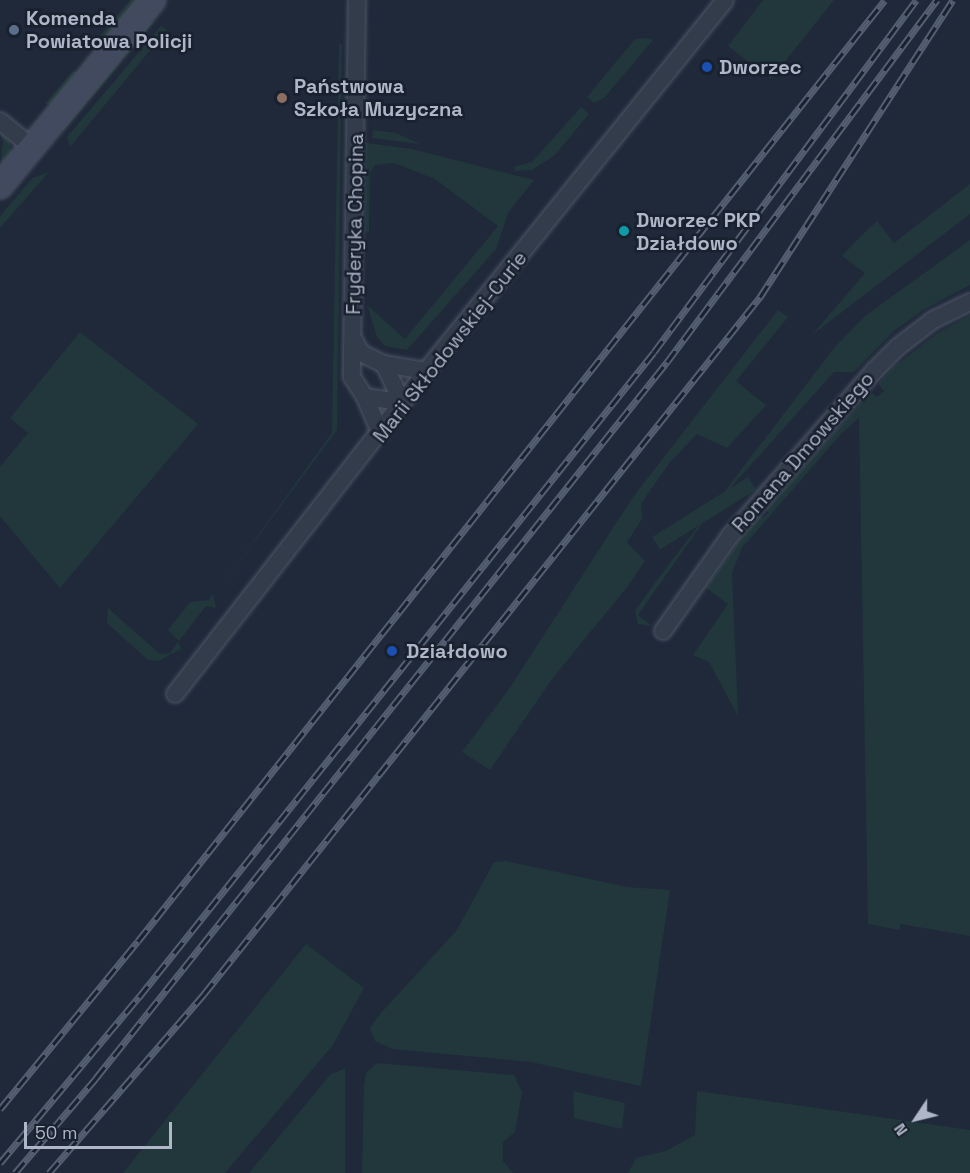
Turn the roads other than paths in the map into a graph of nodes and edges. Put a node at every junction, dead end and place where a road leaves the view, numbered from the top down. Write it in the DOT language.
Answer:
graph roads {
  1 [pos="153,0"];
  2 [pos="357,0"];
  3 [pos="725,0"];
  4 [pos="0,121"];
  5 [pos="33,148"];
  6 [pos="0,186"];
  7 [pos="970,302"];
  8 [pos="354,340"];
  9 [pos="384,364"];
  10 [pos="426,371"];
  11 [pos="365,397"];
  12 [pos="402,402"];
  13 [pos="380,433"];
  14 [pos="663,631"];
  15 [pos="175,694"];
  1 -- 5 [label="street"];
  2 -- 8 [label="street, Fryderyka Chopina"];
  3 -- 10 [label="street, Marii Skłodowskiej-Curie"];
  4 -- 5 [label="street"];
  5 -- 6 [label="street"];
  7 -- 14 [label="street, Romana Dmowskiego"];
  8 -- 9 [label="street, Fryderyka Chopina"];
  8 -- 11 [label="street, Fryderyka Chopina"];
  9 -- 10 [label="street, Fryderyka Chopina"];
  9 -- 12 [label="street"];
  10 -- 12 [label="street, Marii Skłodowskiej-Curie"];
  11 -- 12 [label="street"];
  11 -- 13 [label="street, Fryderyka Chopina"];
  12 -- 13 [label="street, Marii Skłodowskiej-Curie"];
  13 -- 15 [label="street, Marii Skłodowskiej-Curie"];
}
